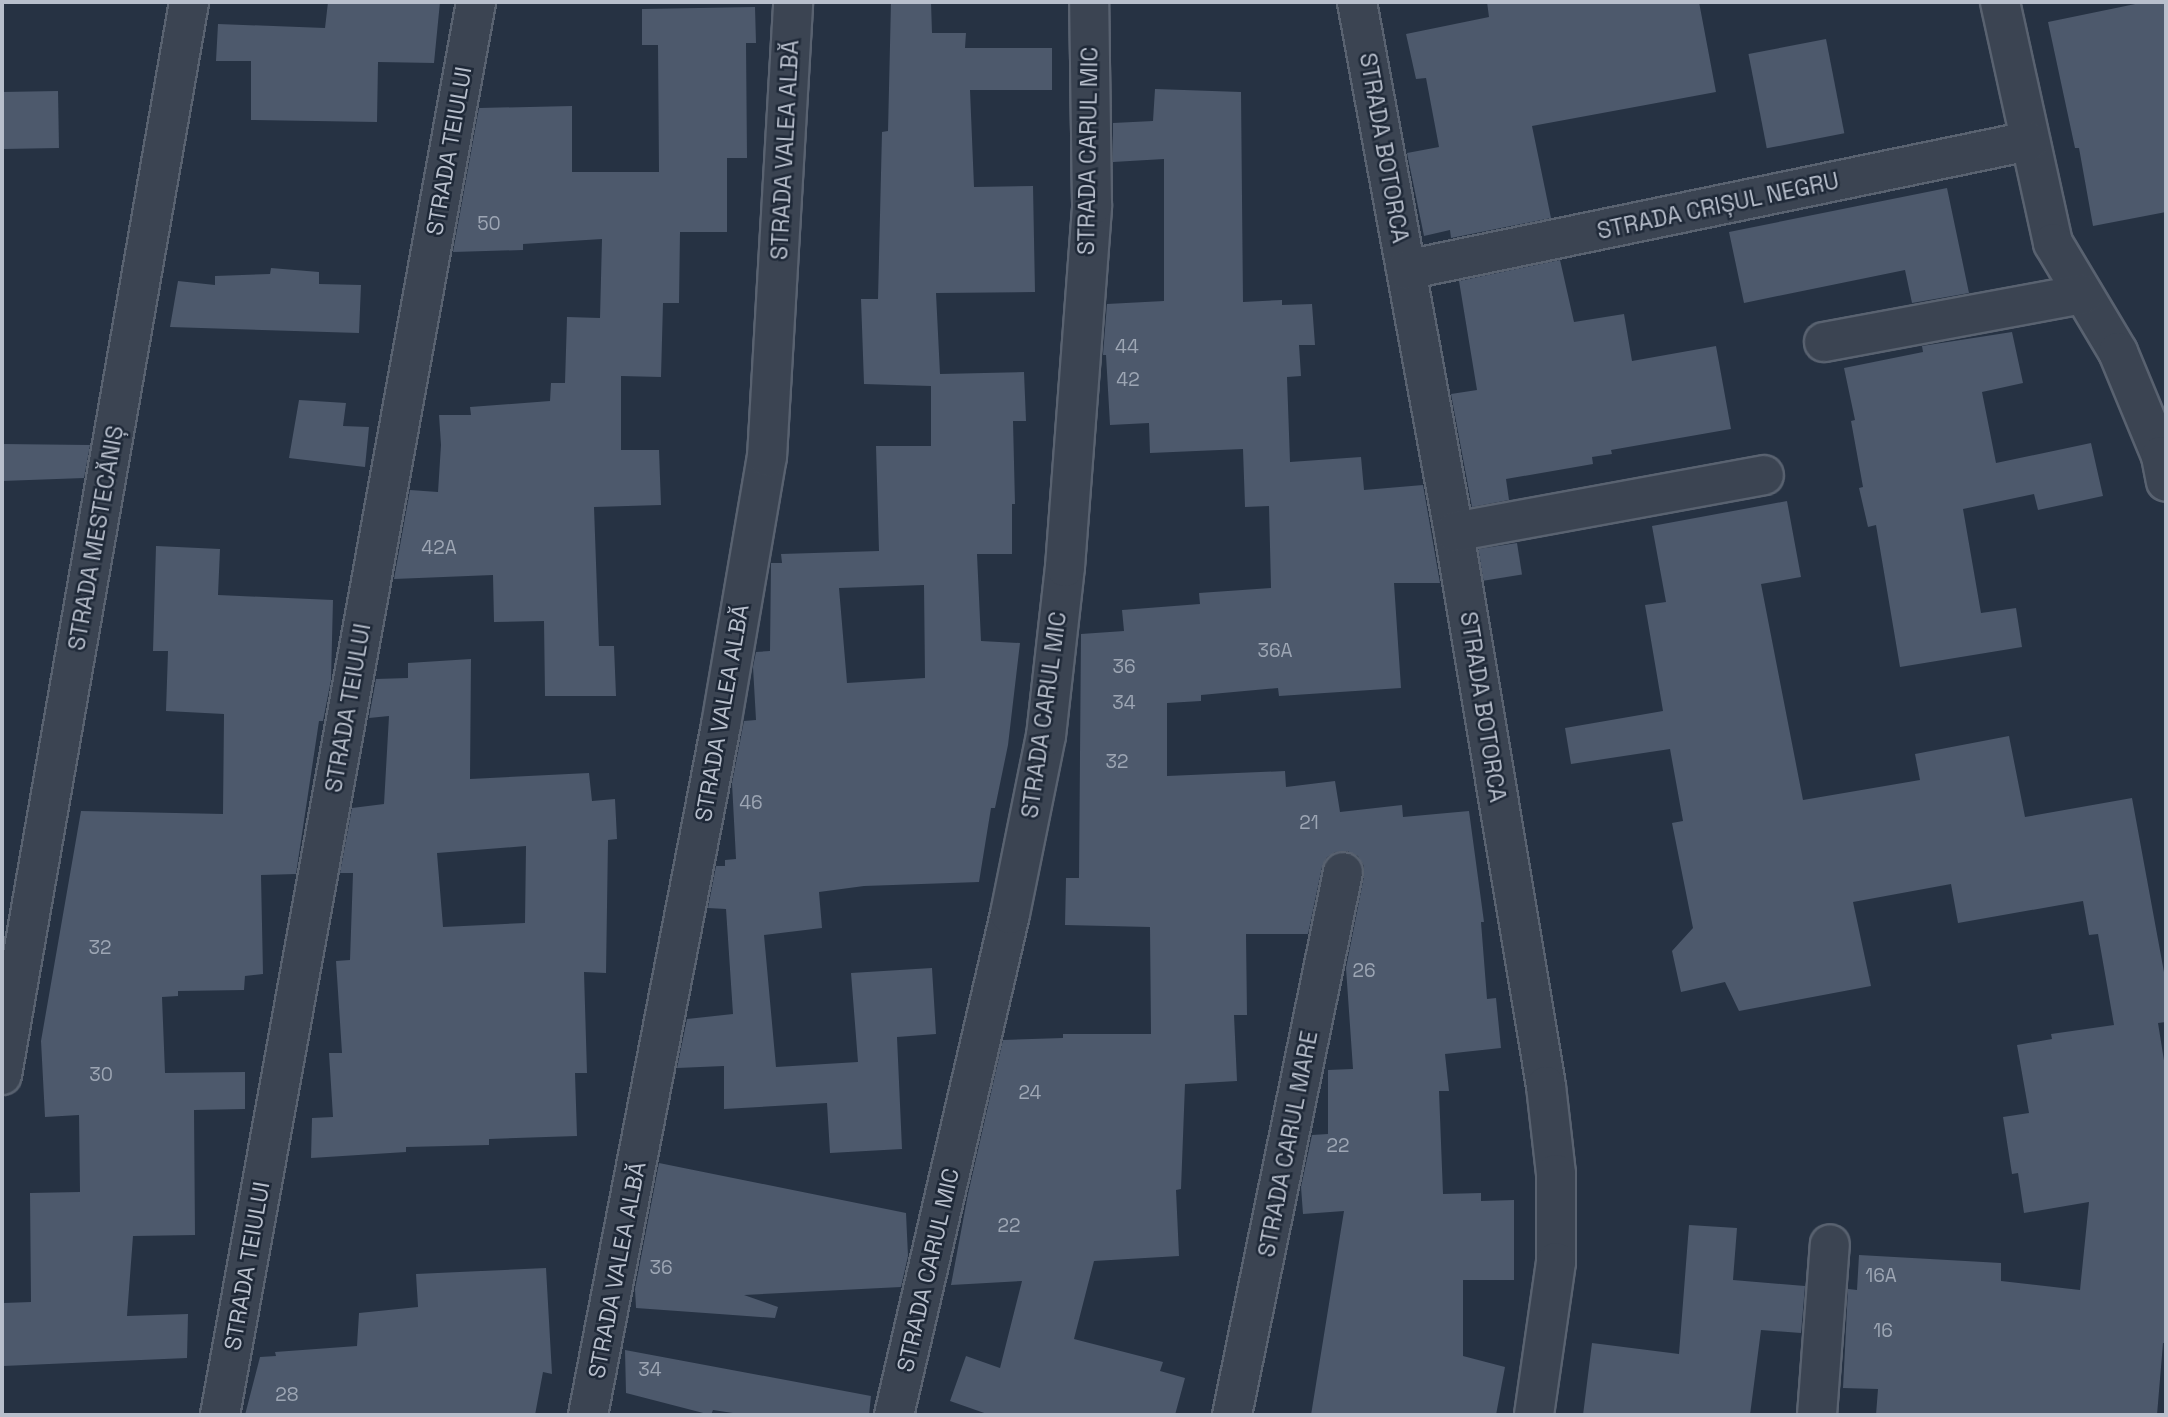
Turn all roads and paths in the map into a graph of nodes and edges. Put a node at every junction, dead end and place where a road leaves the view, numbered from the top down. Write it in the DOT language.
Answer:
graph roads {
  1 [pos="190,2"];
  2 [pos="476,2"];
  3 [pos="793,2"];
  4 [pos="1089,2"];
  5 [pos="1357,2"];
  6 [pos="2000,2"];
  7 [pos="2029,141"];
  8 [pos="1406,270"];
  9 [pos="2083,294"];
  10 [pos="1824,342"];
  11 [pos="2164,469"];
  12 [pos="1764,475"];
  13 [pos="1454,532"];
  14 [pos="1343,872"];
  15 [pos="2,1075"];
  16 [pos="1830,1244"];
  17 [pos="220,1415"];
  18 [pos="588,1415"];
  19 [pos="894,1415"];
  20 [pos="1232,1415"];
  21 [pos="1534,1415"];
  22 [pos="1817,1415"];
  1 -- 15 [label="street, STRADA MESTECĂNIȘ"];
  2 -- 17 [label="street, STRADA TEIULUI"];
  3 -- 18 [label="street, STRADA VALEA ALBĂ"];
  4 -- 19 [label="street, STRADA CARUL MIC"];
  5 -- 8 [label="street, STRADA BOTORCA"];
  6 -- 7 [label="street"];
  7 -- 8 [label="street, STRADA CRIȘUL NEGRU"];
  7 -- 9 [label="street"];
  8 -- 13 [label="street, STRADA BOTORCA"];
  9 -- 10 [label="street"];
  9 -- 11 [label="street"];
  12 -- 13 [label="street"];
  13 -- 21 [label="street, STRADA BOTORCA"];
  14 -- 20 [label="street, STRADA CARUL MARE"];
  16 -- 22 [label="street"];
}
